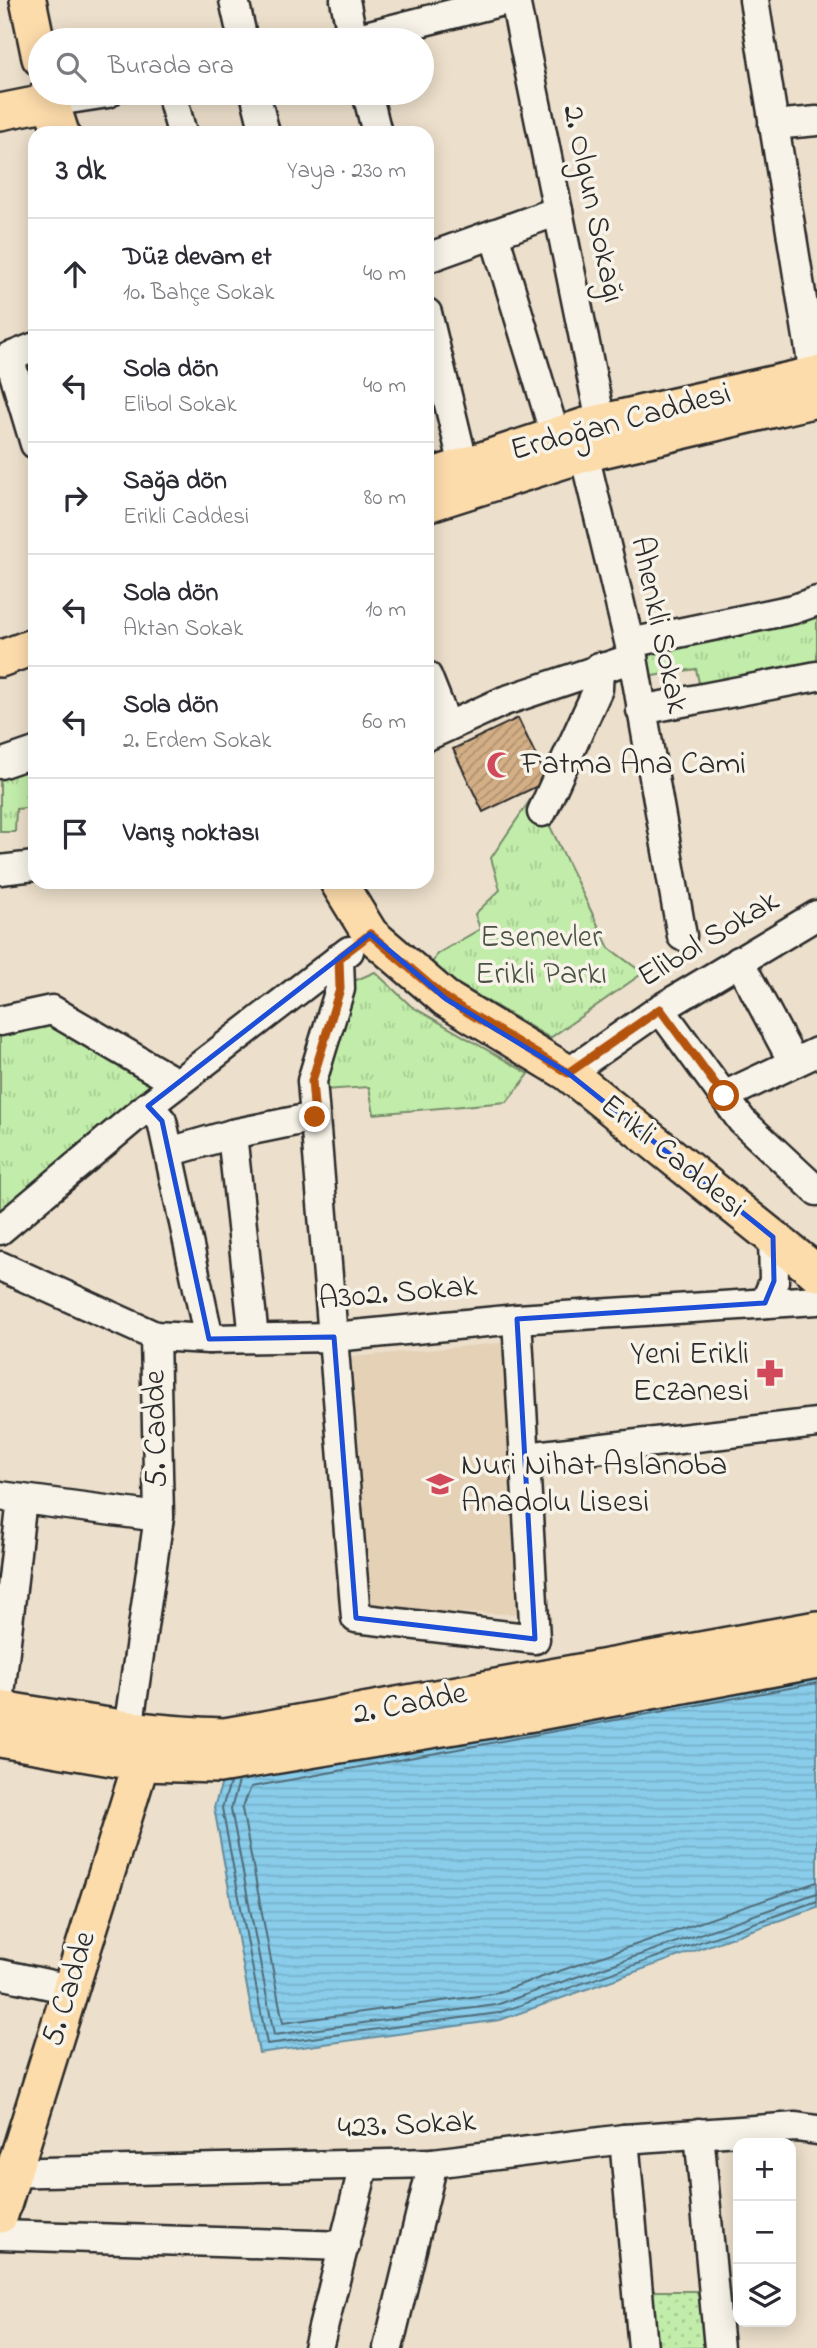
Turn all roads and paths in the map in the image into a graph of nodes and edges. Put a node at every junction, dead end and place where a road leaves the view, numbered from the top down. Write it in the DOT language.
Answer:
graph roads {
  1 [pos="28,0"];
  2 [pos="234,0"];
  3 [pos="345,0"];
  4 [pos="507,0"];
  5 [pos="515,0"];
  6 [pos="754,0"];
  7 [pos="34,28"];
  8 [pos="240,28"];
  9 [pos="350,28"];
  10 [pos="398,28"];
  11 [pos="174,105"];
  12 [pos="258,105"];
  13 [pos="370,105"];
  14 [pos="53,109"];
  15 [pos="0,112"];
  16 [pos="817,121"];
  17 [pos="773,125"];
  18 [pos="180,126"];
  19 [pos="262,126"];
  20 [pos="375,126"];
  21 [pos="558,211"];
  22 [pos="494,234"];
  23 [pos="434,255"];
  24 [pos="434,342"];
  25 [pos="15,355"];
  26 [pos="816,383"];
  27 [pos="28,413"];
  28 [pos="601,422"];
  29 [pos="555,435"];
  30 [pos="584,454"];
  31 [pos="464,466"];
  32 [pos="434,476"];
  33 [pos="434,502"];
  34 [pos="817,601"];
  35 [pos="28,623"];
  36 [pos="0,633"];
  37 [pos="28,649"];
  38 [pos="631,651"];
  39 [pos="0,659"];
  40 [pos="599,667"];
  41 [pos="817,676"];
  42 [pos="641,710"];
  43 [pos="437,731"];
  44 [pos="28,754"];
  45 [pos="0,764"];
  46 [pos="542,812"];
  47 [pos="28,867"];
  48 [pos="0,870"];
  49 [pos="342,889"];
  50 [pos="817,915"];
  51 [pos="370,934"];
  52 [pos="681,936"];
  53 [pos="339,958"];
  54 [pos="739,961"];
  55 [pos="660,1009"];
  56 [pos="0,1021"];
  57 [pos="805,1057"];
  58 [pos="568,1073"];
  59 [pos="177,1083"];
  60 [pos="724,1096"];
  61 [pos="148,1106"];
  62 [pos="315,1117"];
  63 [pos="232,1134"];
  64 [pos="169,1152"];
  65 [pos="817,1191"];
  66 [pos="0,1230"];
  67 [pos="773,1237"];
  68 [pos="0,1266"];
  69 [pos="816,1276"];
  70 [pos="765,1303"];
  71 [pos="517,1319"];
  72 [pos="155,1336"];
  73 [pos="334,1337"];
  74 [pos="254,1338"];
  75 [pos="209,1339"];
  76 [pos="817,1423"];
  77 [pos="526,1457"];
  78 [pos="11,1497"];
  79 [pos="159,1517"];
  80 [pos="817,1629"];
  81 [pos="817,1660"];
  82 [pos="0,1695"];
  83 [pos="0,1709"];
  84 [pos="128,1730"];
  85 [pos="0,1739"];
  86 [pos="141,1763"];
  87 [pos="0,1974"];
  88 [pos="70,1989"];
  89 [pos="817,2130"];
  90 [pos="699,2133"];
  91 [pos="624,2139"];
  92 [pos="433,2164"];
  93 [pos="364,2165"];
  94 [pos="7,2171"];
  95 [pos="0,2215"];
  96 [pos="0,2235"];
  97 [pos="345,2246"];
  98 [pos="318,2348"];
  99 [pos="388,2348"];
  100 [pos="643,2348"];
  101 [pos="719,2348"];
  1 -- 7 [label="main road"];
  2 -- 8 [label="street"];
  3 -- 9 [label="street"];
  4 -- 10 [label="street"];
  5 -- 21 [label="street, 2. Olgun Sokağı"];
  6 -- 17 [label="street"];
  11 -- 18 [label="street"];
  12 -- 19 [label="street"];
  13 -- 20 [label="street"];
  14 -- 15 [label="main road"];
  16 -- 17 [label="street"];
  17 -- 26 [label="street"];
  21 -- 22 [label="street"];
  21 -- 28 [label="street, 2. Olgun Sokağı"];
  22 -- 23 [label="street"];
  22 -- 29 [label="street"];
  24 -- 31 [label="street"];
  25 -- 27 [label="street"];
  26 -- 28 [label="main road, Erdoğan Caddesi"];
  26 -- 30 [label="main road, Erdoğan Caddesi"];
  28 -- 29 [label="main road, Erdoğan Caddesi"];
  29 -- 31 [label="main road, Erdoğan Caddesi"];
  30 -- 33 [label="main road, Erdoğan Caddesi"];
  30 -- 38 [label="street, Ahenkli Sokak"];
  31 -- 32 [label="main road, Erdoğan Caddesi"];
  34 -- 38 [label="street"];
  35 -- 36 [label="main road"];
  37 -- 39 [label="main road"];
  38 -- 40 [label="street"];
  38 -- 42 [label="street, Ahenkli Sokak"];
  40 -- 43 [label="street"];
  40 -- 46 [label="street"];
  41 -- 42 [label="street"];
  42 -- 52 [label="street, Ahenkli Sokak"];
  44 -- 45 [label="street"];
  47 -- 48 [label="street"];
  49 -- 51 [label="main road, Erikli Caddesi"];
  50 -- 54 [label="street, Elibol Sokak"];
  51 -- 53 [label="street"];
  51 -- 58 [label="main road, Erikli Caddesi"];
  53 -- 59 [label="street"];
  53 -- 62 [label="street"];
  54 -- 55 [label="street, Elibol Sokak"];
  54 -- 57 [label="street"];
  55 -- 58 [label="street, Elibol Sokak"];
  55 -- 60 [label="street"];
  56 -- 59 [label="street"];
  57 -- 60 [label="street"];
  58 -- 67 [label="main road, Erikli Caddesi"];
  59 -- 61 [label="street"];
  60 -- 65 [label="street"];
  61 -- 64 [label="street"];
  61 -- 66 [label="street"];
  62 -- 63 [label="street"];
  62 -- 73 [label="street"];
  63 -- 64 [label="street"];
  63 -- 74 [label="street"];
  64 -- 75 [label="street"];
  67 -- 69 [label="main road, Erikli Caddesi"];
  67 -- 70 [label="street"];
  68 -- 72 [label="street, A302. Sokak"];
  69 -- 70 [label="street, A302. Sokak"];
  70 -- 71 [label="street, A302. Sokak"];
  71 -- 73 [label="street, A302. Sokak"];
  71 -- 77 [label="street"];
  72 -- 75 [label="street, A302. Sokak"];
  72 -- 79 [label="street, 5. Cadde"];
  73 -- 74 [label="street, A302. Sokak"];
  73 -- 77 [label="street"];
  74 -- 75 [label="street, A302. Sokak"];
  76 -- 77 [label="street"];
  78 -- 79 [label="street"];
  78 -- 82 [label="street"];
  79 -- 84 [label="street, 5. Cadde"];
  80 -- 84 [label="main road, 2. Cadde"];
  81 -- 86 [label="main road, 2. Cadde"];
  83 -- 84 [label="main road, 2. Cadde"];
  85 -- 86 [label="main road, 2. Cadde"];
  86 -- 88 [label="main road, 5. Cadde"];
  87 -- 88 [label="street"];
  88 -- 94 [label="main road, 5. Cadde"];
  89 -- 90 [label="street, 423. Sokak"];
  90 -- 91 [label="street, 423. Sokak"];
  90 -- 101 [label="street"];
  91 -- 92 [label="street, 423. Sokak"];
  91 -- 100 [label="street"];
  92 -- 93 [label="street, 423. Sokak"];
  92 -- 99 [label="street"];
  93 -- 94 [label="street, 423. Sokak"];
  93 -- 97 [label="street"];
  94 -- 95 [label="main road, 5. Cadde"];
  96 -- 97 [label="street"];
  97 -- 98 [label="street"];
}
